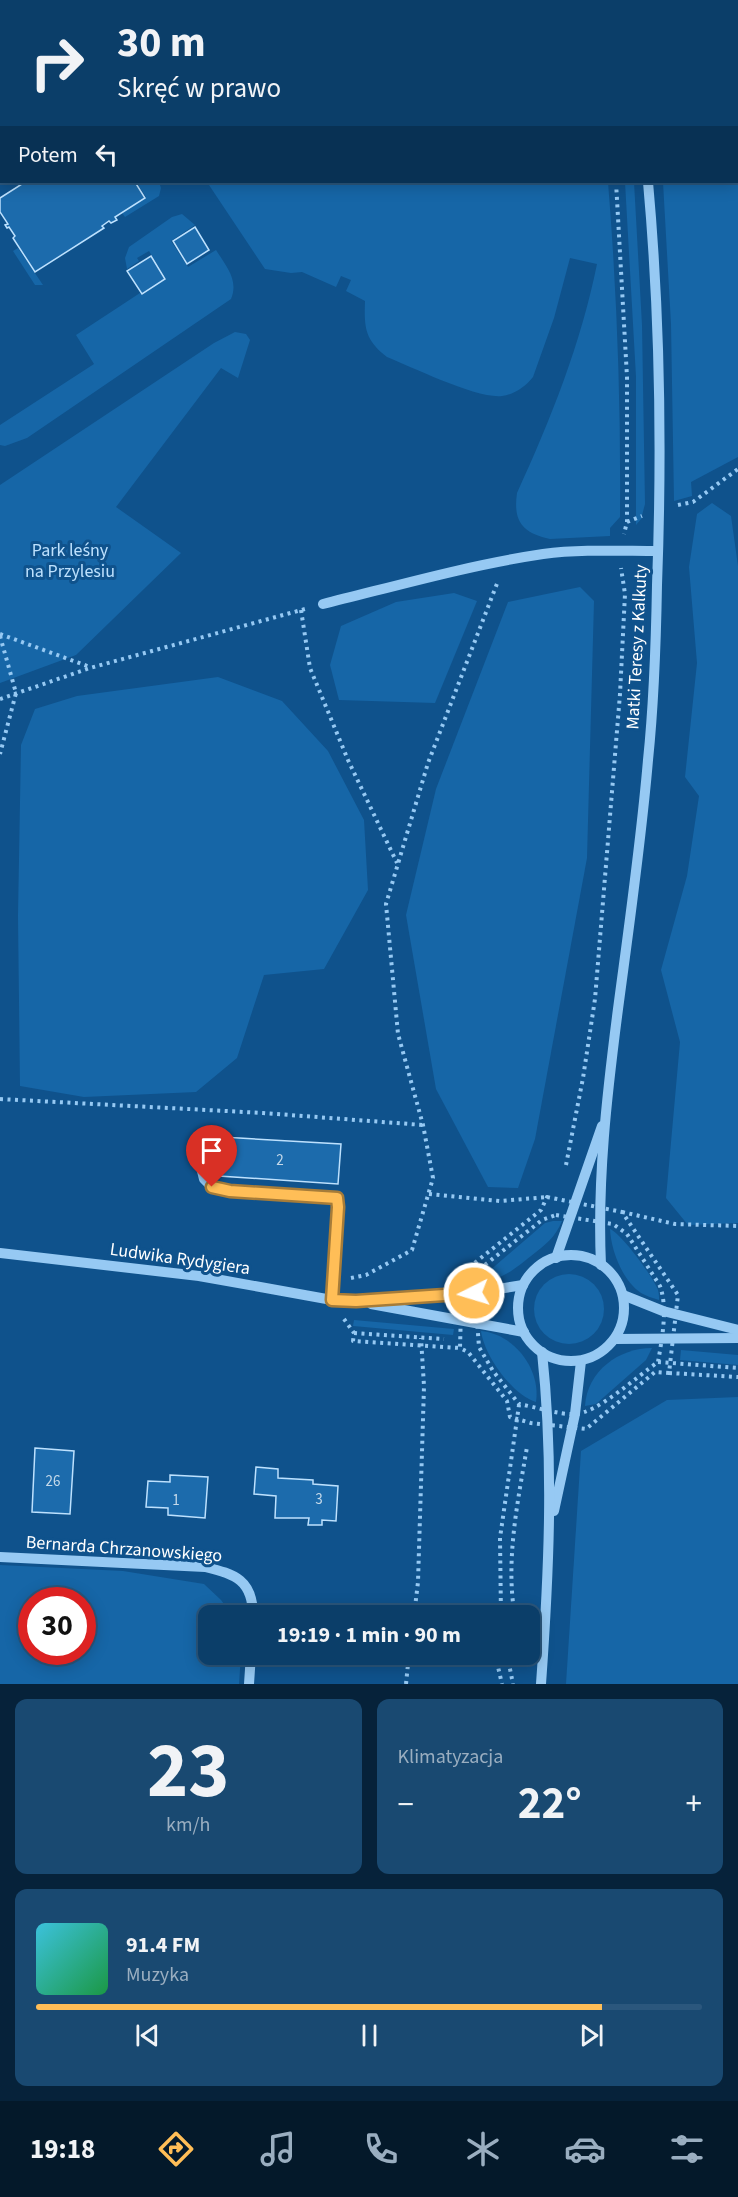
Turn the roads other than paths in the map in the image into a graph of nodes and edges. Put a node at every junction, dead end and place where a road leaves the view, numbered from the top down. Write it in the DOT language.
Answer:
graph roads {
  1 [pos="648,183"];
  2 [pos="658,551"];
  3 [pos="323,604"];
  4 [pos="607,1111"];
  5 [pos="203,1136"];
  6 [pos="0,1253"];
  7 [pos="556,1258"];
  8 [pos="601,1265"];
  9 [pos="524,1286"];
  10 [pos="623,1295"];
  11 [pos="332,1300"];
  12 [pos="356,1301"];
  13 [pos="738,1330"];
  14 [pos="524,1332"];
  15 [pos="738,1338"];
  16 [pos="615,1339"];
  17 [pos="542,1352"];
  18 [pos="581,1361"];
  19 [pos="550,1530"];
  20 [pos="0,1557"];
  21 [pos="253,1605"];
  22 [pos="250,1665"];
  23 [pos="249,1684"];
  24 [pos="541,1684"];
  1 -- 2 [label="street, Matki Teresy z Kalkuty"];
  2 -- 3 [label="street"];
  2 -- 4 [label="street, Matki Teresy z Kalkuty"];
  4 -- 7 [label="street, Matki Teresy z Kalkuty"];
  4 -- 8 [label="street, Matki Teresy z Kalkuty"];
  5 -- 11 [label="street"];
  6 -- 11 [label="street, Ludwika Rydygiera"];
  7 -- 8 [label="street"];
  7 -- 9 [label="street"];
  8 -- 10 [label="street"];
  9 -- 12 [label="street, Ludwika Rydygiera"];
  9 -- 14 [label="street"];
  10 -- 13 [label="street"];
  10 -- 16 [label="street"];
  11 -- 12 [label="street, Ludwika Rydygiera"];
  12 -- 14 [label="street, Ludwika Rydygiera"];
  14 -- 17 [label="street"];
  15 -- 16 [label="street"];
  16 -- 18 [label="street"];
  17 -- 18 [label="street"];
  17 -- 19 [label="street"];
  18 -- 19 [label="street"];
  19 -- 24 [label="street"];
  20 -- 21 [label="street, Bernarda Chrzanowskiego"];
  22 -- 23 [label="street"];
}
